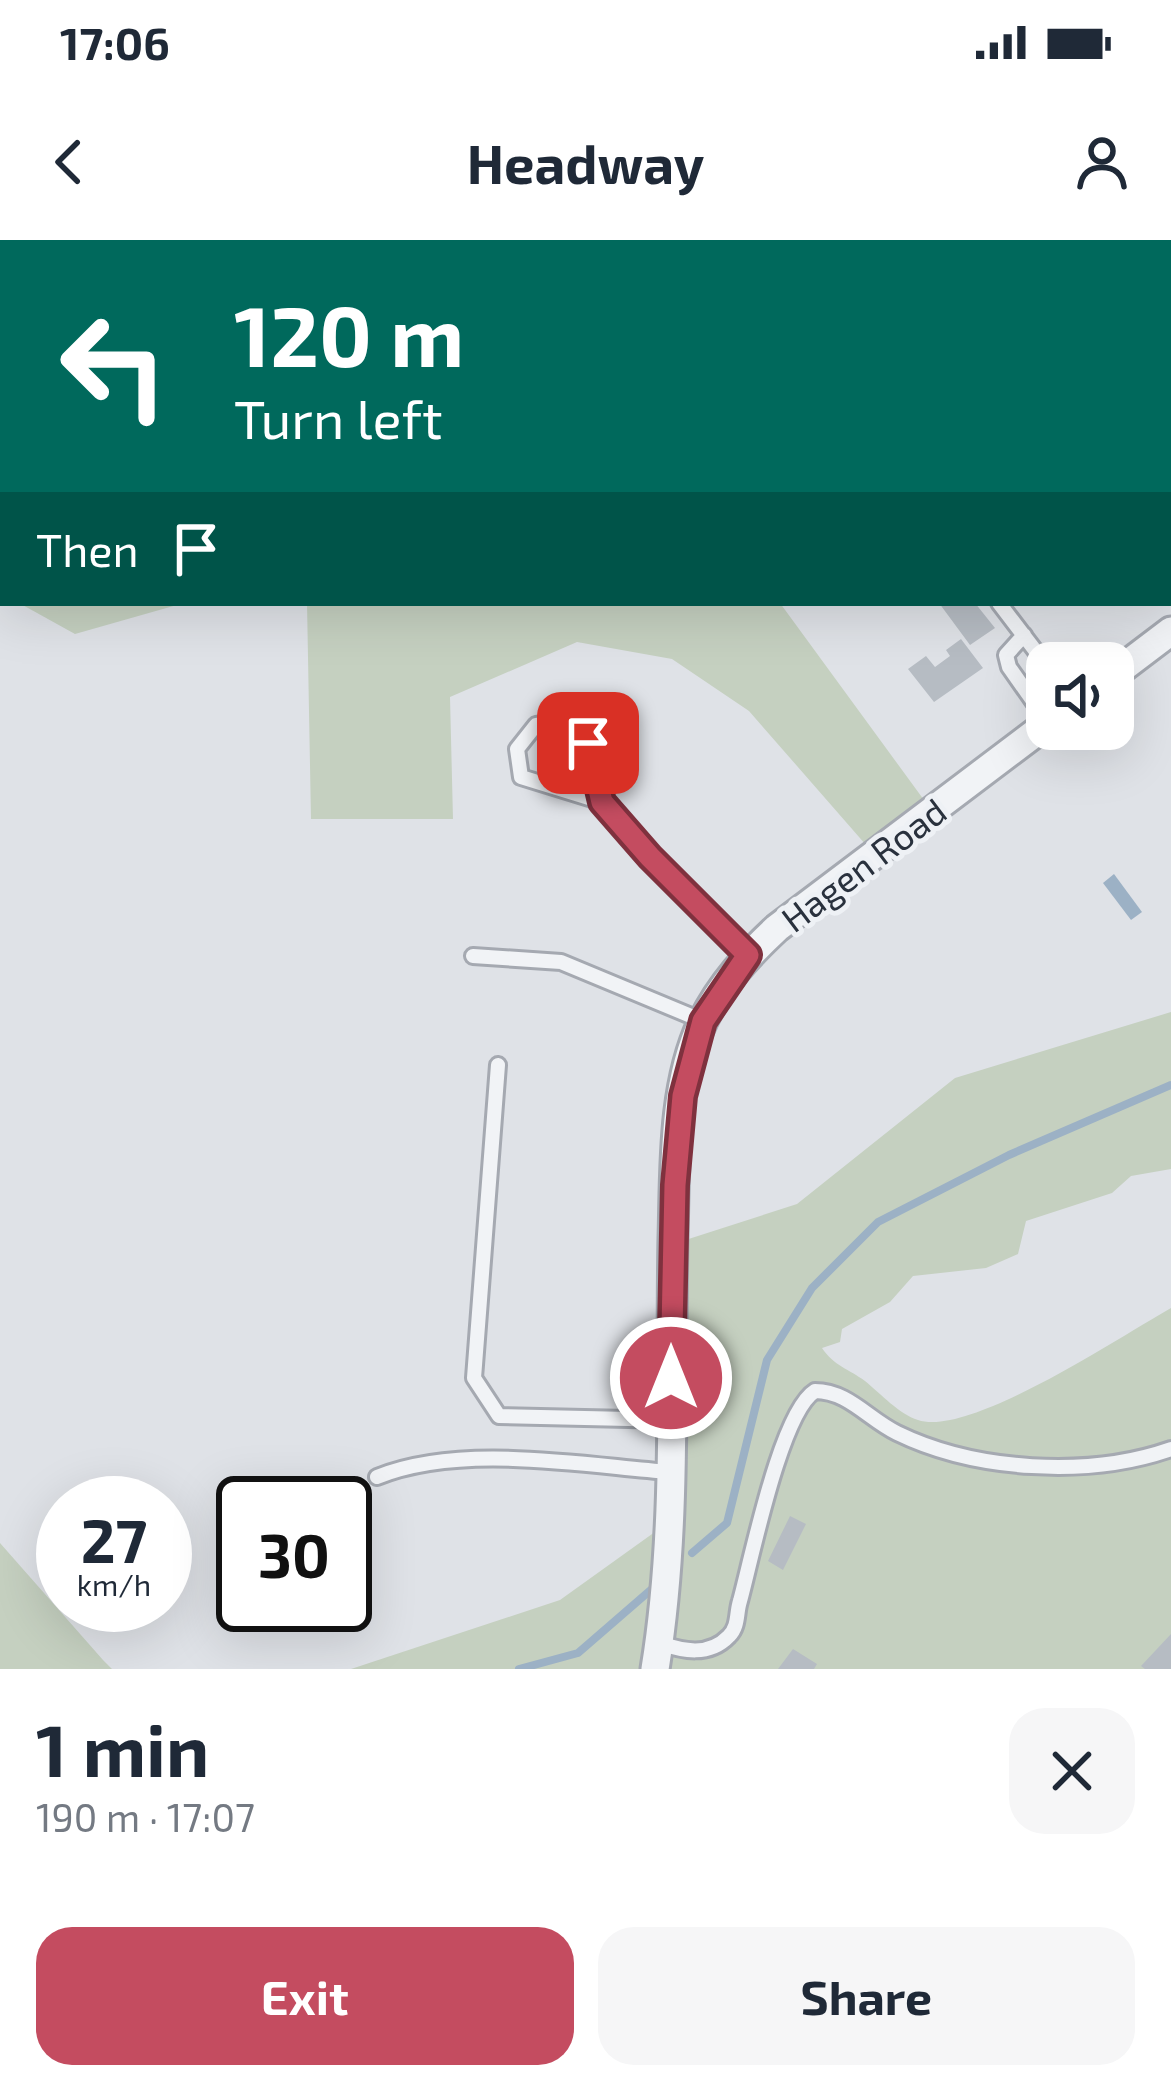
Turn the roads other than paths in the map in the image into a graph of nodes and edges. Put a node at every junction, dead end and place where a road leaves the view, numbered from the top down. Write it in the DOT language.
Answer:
graph roads {
  1 [pos="1001,606"];
  2 [pos="1171,631"];
  3 [pos="1024,635"];
  4 [pos="1029,642"];
  5 [pos="1134,659"];
  6 [pos="1026,692"];
  7 [pos="1026,738"];
  8 [pos="602,802"];
  9 [pos="748,955"];
  10 [pos="473,956"];
  11 [pos="703,1021"];
  12 [pos="498,1064"];
  13 [pos="672,1420"];
  14 [pos="1171,1449"];
  15 [pos="669,1472"];
  16 [pos="377,1477"];
  17 [pos="657,1656"];
  1 -- 3 [label="lane"];
  2 -- 5 [label="street"];
  3 -- 4 [label="lane"];
  3 -- 6 [label="lane"];
  7 -- 9 [label="street, Hagen Road"];
  8 -- 8 [label="lane"];
  8 -- 9 [label="lane"];
  9 -- 11 [label="street, Hagen Road"];
  10 -- 11 [label="lane"];
  11 -- 13 [label="street, Hagen Road"];
  12 -- 13 [label="lane"];
  13 -- 15 [label="street, Hagen Road"];
  14 -- 17 [label="lane"];
  15 -- 16 [label="lane"];
  15 -- 17 [label="street, Hagen Road"];
}
